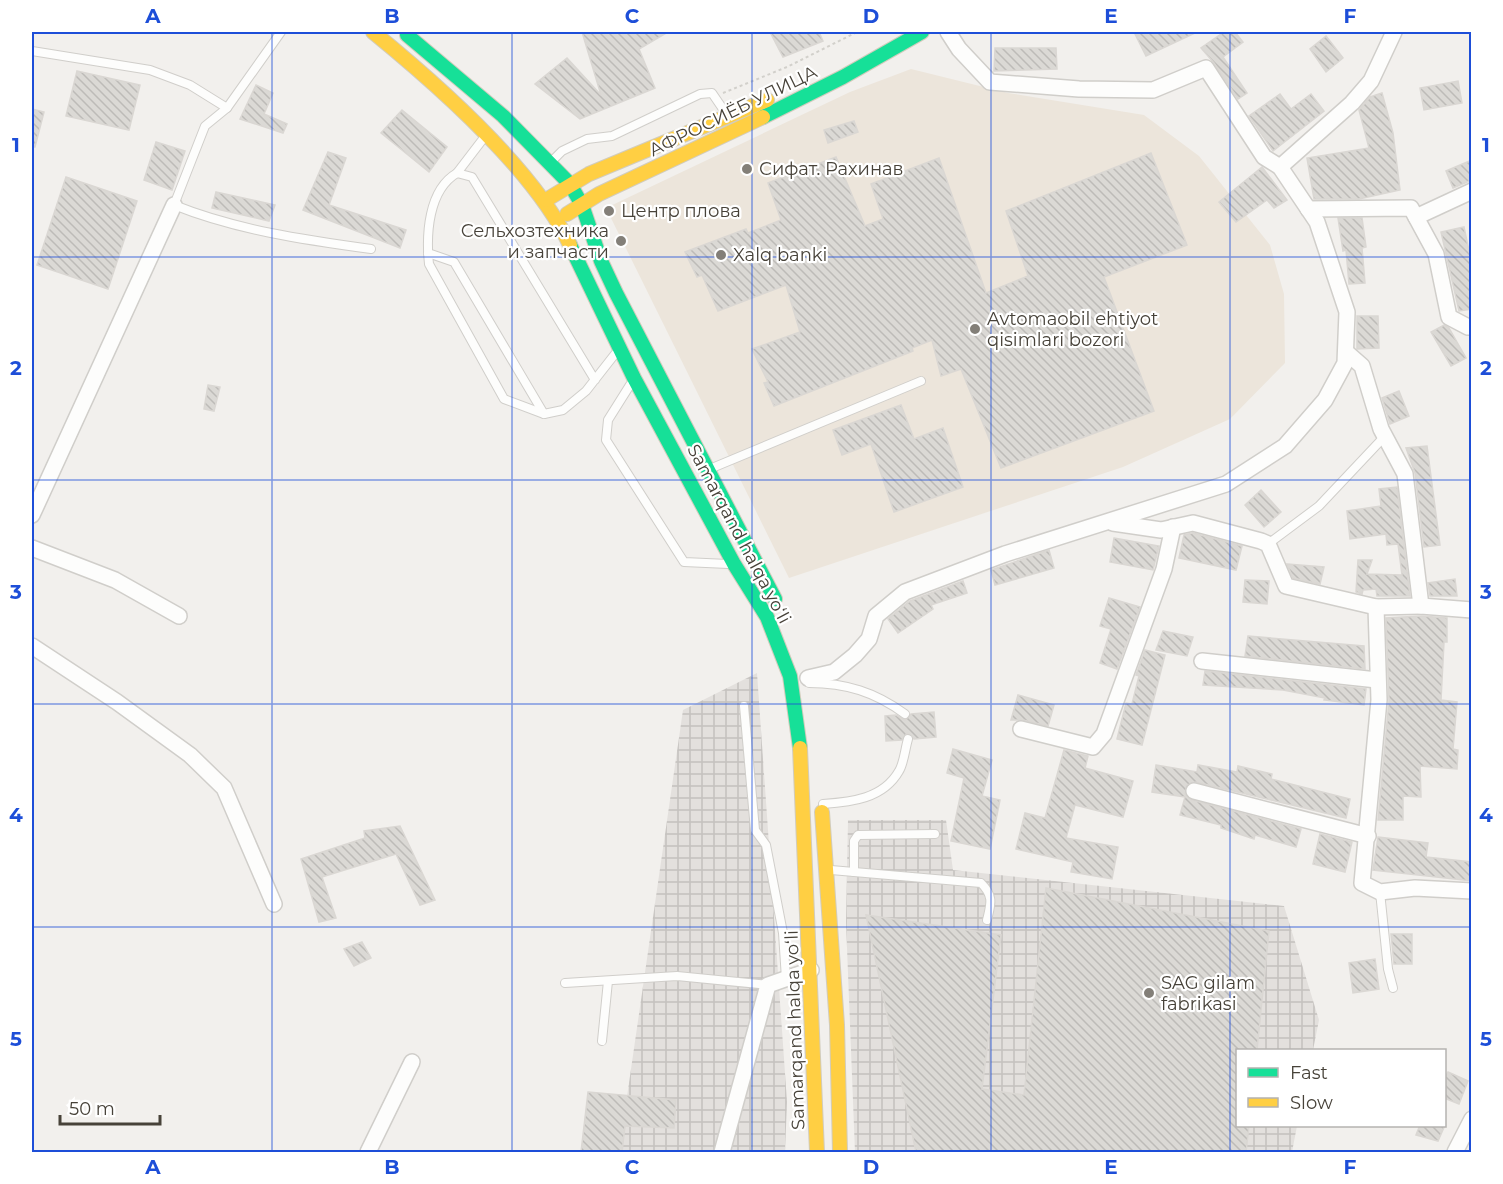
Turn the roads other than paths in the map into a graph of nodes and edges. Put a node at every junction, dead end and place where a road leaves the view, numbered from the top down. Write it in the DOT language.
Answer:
graph roads {
  1 [pos="281,32"];
  2 [pos="373,32"];
  3 [pos="402,32"];
  4 [pos="902,32"];
  5 [pos="922,32"];
  6 [pos="948,32"];
  7 [pos="1394,32"];
  8 [pos="32,51"];
  9 [pos="227,108"];
  10 [pos="728,116"];
  11 [pos="486,136"];
  12 [pos="550,162"];
  13 [pos="1280,167"];
  14 [pos="457,173"];
  15 [pos="570,184"];
  16 [pos="1472,191"];
  17 [pos="546,200"];
  18 [pos="174,205"];
  19 [pos="582,205"];
  20 [pos="1308,209"];
  21 [pos="1416,218"];
  22 [pos="558,219"];
  23 [pos="371,249"];
  24 [pos="428,253"];
  25 [pos="1472,326"];
  26 [pos="620,348"];
  27 [pos="1346,352"];
  28 [pos="634,378"];
  29 [pos="595,380"];
  30 [pos="921,381"];
  31 [pos="544,414"];
  32 [pos="1385,436"];
  33 [pos="708,470"];
  34 [pos="32,515"];
  35 [pos="1106,522"];
  36 [pos="1173,527"];
  37 [pos="1268,544"];
  38 [pos="32,548"];
  39 [pos="734,564"];
  40 [pos="1421,606"];
  41 [pos="1377,607"];
  42 [pos="781,610"];
  43 [pos="1472,610"];
  44 [pos="179,616"];
  45 [pos="32,646"];
  46 [pos="1202,661"];
  47 [pos="1377,680"];
  48 [pos="808,681"];
  49 [pos="744,706"];
  50 [pos="905,714"];
  51 [pos="1021,729"];
  52 [pos="908,739"];
  53 [pos="1194,791"];
  54 [pos="821,799"];
  55 [pos="935,834"];
  56 [pos="1368,836"];
  57 [pos="826,870"];
  58 [pos="854,872"];
  59 [pos="1472,891"];
  60 [pos="1380,892"];
  61 [pos="274,904"];
  62 [pos="987,920"];
  63 [pos="811,946"];
  64 [pos="831,946"];
  65 [pos="811,970"];
  66 [pos="786,979"];
  67 [pos="608,981"];
  68 [pos="565,983"];
  69 [pos="768,985"];
  70 [pos="1393,988"];
  71 [pos="602,1041"];
  72 [pos="412,1062"];
  73 [pos="1472,1119"];
  74 [pos="368,1152"];
  75 [pos="722,1152"];
  76 [pos="817,1152"];
  77 [pos="840,1152"];
  78 [pos="1455,1152"];
  1 -- 9 [label="lane"];
  2 -- 11 [label="main road, Samarqand halqa yoʻli"];
  3 -- 12 [label="main road, Samarqand halqa yoʻli"];
  4 -- 10 [label="main road, АФРОСИЁБ УЛИЦА"];
  5 -- 19 [label="main road, АФРОСИЁБ УЛИЦА"];
  6 -- 13 [label="street"];
  7 -- 13 [label="street"];
  8 -- 9 [label="lane"];
  9 -- 18 [label="lane"];
  10 -- 12 [label="lane"];
  10 -- 15 [label="main road, АФРОСИЁБ УЛИЦА"];
  11 -- 14 [label="lane"];
  11 -- 17 [label="main road, Samarqand halqa yoʻli"];
  12 -- 15 [label="main road, Samarqand halqa yoʻli"];
  13 -- 20 [label="street"];
  14 -- 24 [label="lane"];
  14 -- 29 [label="lane"];
  15 -- 17 [label="main road, АФРОСИЁБ УЛИЦА"];
  15 -- 19 [label="main road, Samarqand halqa yoʻli"];
  16 -- 21 [label="street"];
  17 -- 22 [label="main road, Samarqand halqa yoʻli"];
  18 -- 23 [label="lane"];
  18 -- 34 [label="street"];
  19 -- 22 [label="main road, АФРОСИЁБ УЛИЦА"];
  19 -- 33 [label="main road, Samarqand halqa yoʻli"];
  20 -- 21 [label="street"];
  20 -- 27 [label="street"];
  21 -- 25 [label="street"];
  22 -- 26 [label="main road, Samarqand halqa yoʻli"];
  24 -- 31 [label="lane"];
  24 -- 31 [label="lane"];
  26 -- 28 [label="main road, Samarqand halqa yoʻli"];
  26 -- 29 [label="lane"];
  27 -- 32 [label="street"];
  27 -- 35 [label="street"];
  28 -- 39 [label="main road, Samarqand halqa yoʻli"];
  28 -- 39 [label="lane"];
  29 -- 31 [label="lane"];
  30 -- 33 [label="lane"];
  32 -- 37 [label="lane"];
  32 -- 40 [label="street"];
  33 -- 42 [label="main road, Samarqand halqa yoʻli"];
  35 -- 36 [label="street"];
  35 -- 48 [label="street"];
  36 -- 37 [label="street"];
  36 -- 51 [label="street"];
  37 -- 41 [label="street"];
  38 -- 44 [label="street"];
  39 -- 63 [label="main road, Samarqand halqa yoʻli"];
  40 -- 41 [label="street"];
  40 -- 43 [label="street"];
  41 -- 47 [label="street"];
  45 -- 61 [label="street"];
  46 -- 47 [label="street"];
  47 -- 56 [label="street"];
  48 -- 50 [label="lane"];
  49 -- 66 [label="lane"];
  52 -- 54 [label="lane"];
  53 -- 56 [label="street"];
  54 -- 57 [label="main road"];
  55 -- 58 [label="lane"];
  56 -- 60 [label="street"];
  57 -- 58 [label="lane"];
  57 -- 64 [label="main road"];
  58 -- 62 [label="lane"];
  59 -- 60 [label="street"];
  60 -- 70 [label="lane"];
  63 -- 64 [label="main road"];
  63 -- 65 [label="main road, Samarqand halqa yoʻli"];
  64 -- 77 [label="main road"];
  65 -- 66 [label="street"];
  65 -- 76 [label="main road, Samarqand halqa yoʻli"];
  66 -- 69 [label="street"];
  67 -- 68 [label="lane"];
  67 -- 69 [label="lane"];
  67 -- 71 [label="lane"];
  69 -- 75 [label="street"];
  72 -- 74 [label="street"];
  73 -- 78 [label="street"];
}
